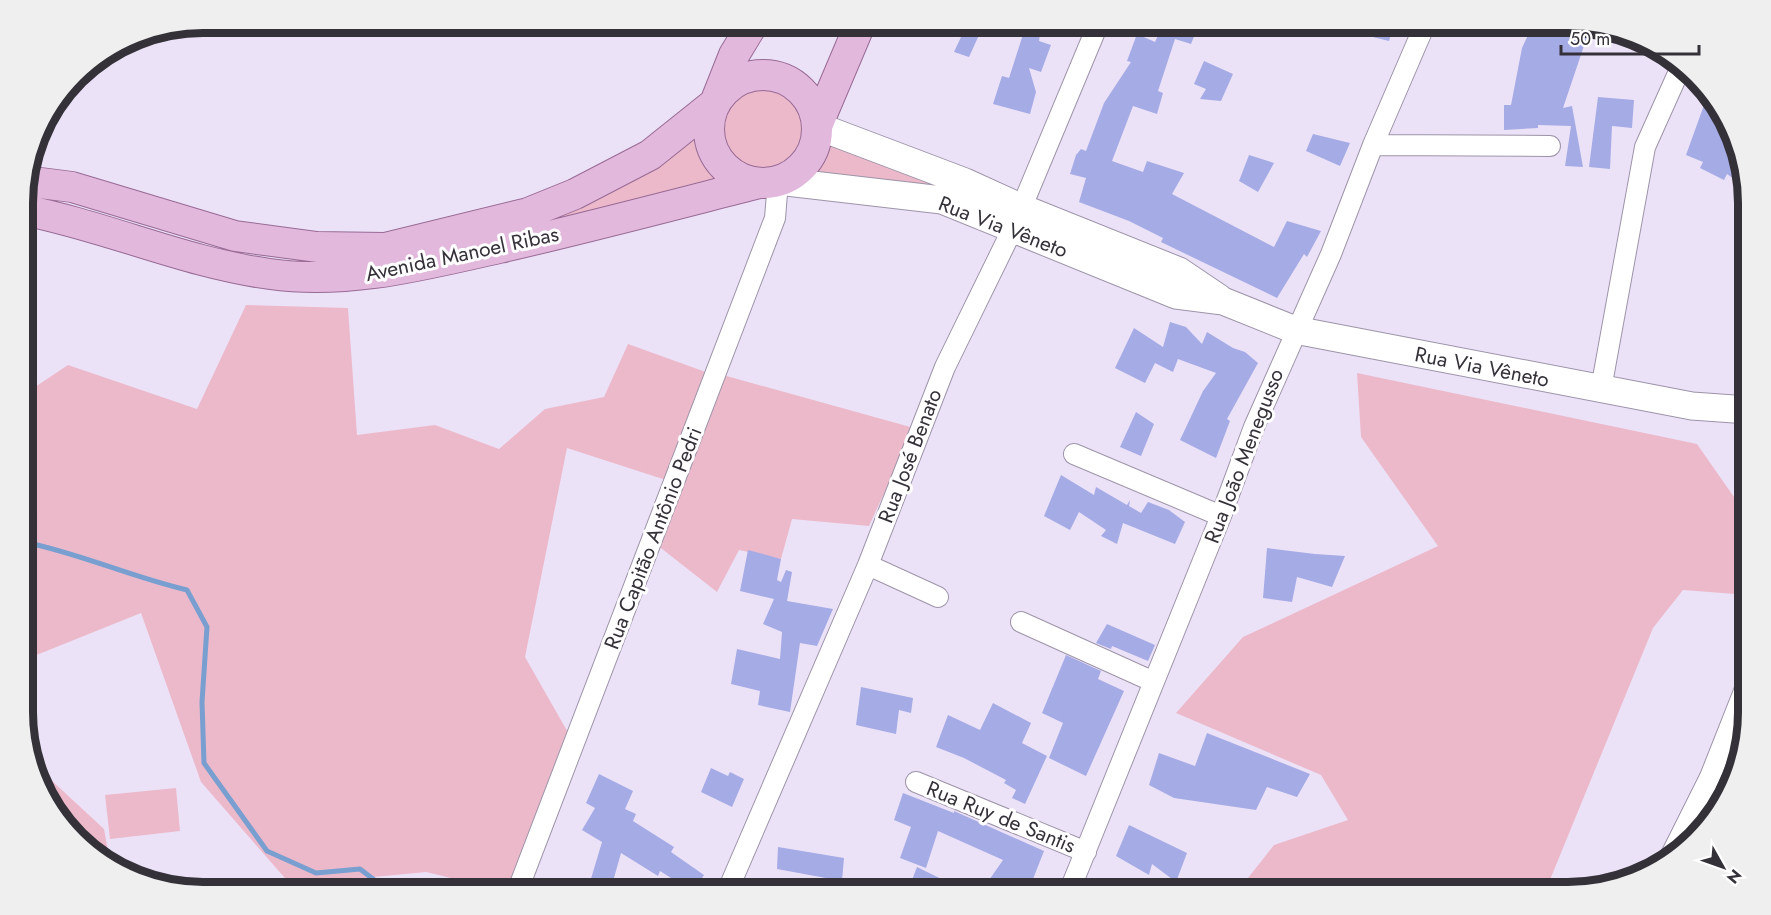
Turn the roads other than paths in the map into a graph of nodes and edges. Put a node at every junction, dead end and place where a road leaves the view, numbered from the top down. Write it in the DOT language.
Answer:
graph roads {
  1 [pos="747,33"];
  2 [pos="856,33"];
  3 [pos="1094,33"];
  4 [pos="1421,33"];
  5 [pos="734,55"];
  6 [pos="1678,74"];
  7 [pos="716,103"];
  8 [pos="817,126"];
  9 [pos="675,136"];
  10 [pos="1373,145"];
  11 [pos="1550,146"];
  12 [pos="34,182"];
  13 [pos="768,182"];
  14 [pos="33,212"];
  15 [pos="1017,218"];
  16 [pos="1295,330"];
  17 [pos="1600,389"];
  18 [pos="1738,409"];
  19 [pos="1074,454"];
  20 [pos="1221,516"];
  21 [pos="868,564"];
  22 [pos="938,597"];
  23 [pos="1021,622"];
  24 [pos="1154,682"];
  25 [pos="1738,706"];
  26 [pos="916,782"];
  27 [pos="1678,842"];
  28 [pos="1086,852"];
  29 [pos="521,882"];
  30 [pos="731,882"];
  31 [pos="1073,882"];
  1 -- 5 [label="main road, Avenida Manoel Ribas"];
  2 -- 8 [label="main road"];
  3 -- 15 [label="street, Rua José Benato"];
  4 -- 10 [label="street, Rua João Menegusso"];
  5 -- 7 [label="main road, Avenida Manoel Ribas"];
  5 -- 9 [label="main road, Avenida Manoel Ribas"];
  6 -- 17 [label="street"];
  7 -- 8 [label="main road"];
  7 -- 9 [label="main road, Avenida Manoel Ribas"];
  7 -- 13 [label="main road"];
  8 -- 13 [label="main road"];
  8 -- 15 [label="main road, Rua Via Vêneto"];
  9 -- 12 [label="main road, Avenida Manoel Ribas"];
  10 -- 11 [label="street"];
  10 -- 16 [label="street, Rua João Menegusso"];
  13 -- 14 [label="main road, Avenida Manoel Ribas"];
  13 -- 15 [label="main road, Rua Via Vêneto"];
  13 -- 29 [label="street, Rua Capitão Antônio Pedri"];
  15 -- 16 [label="main road, Rua Via Vêneto"];
  15 -- 21 [label="street, Rua José Benato"];
  16 -- 17 [label="main road, Rua Via Vêneto"];
  16 -- 20 [label="street, Rua João Menegusso"];
  17 -- 18 [label="main road, Rua Via Vêneto"];
  19 -- 20 [label="street"];
  20 -- 24 [label="street, Rua João Menegusso"];
  21 -- 22 [label="street"];
  21 -- 30 [label="street, Rua José Benato"];
  23 -- 24 [label="street"];
  24 -- 28 [label="street, Rua João Menegusso"];
  25 -- 27 [label="street"];
  26 -- 28 [label="street, Rua Ruy de Santis"];
  28 -- 31 [label="street, Rua João Menegusso"];
}
